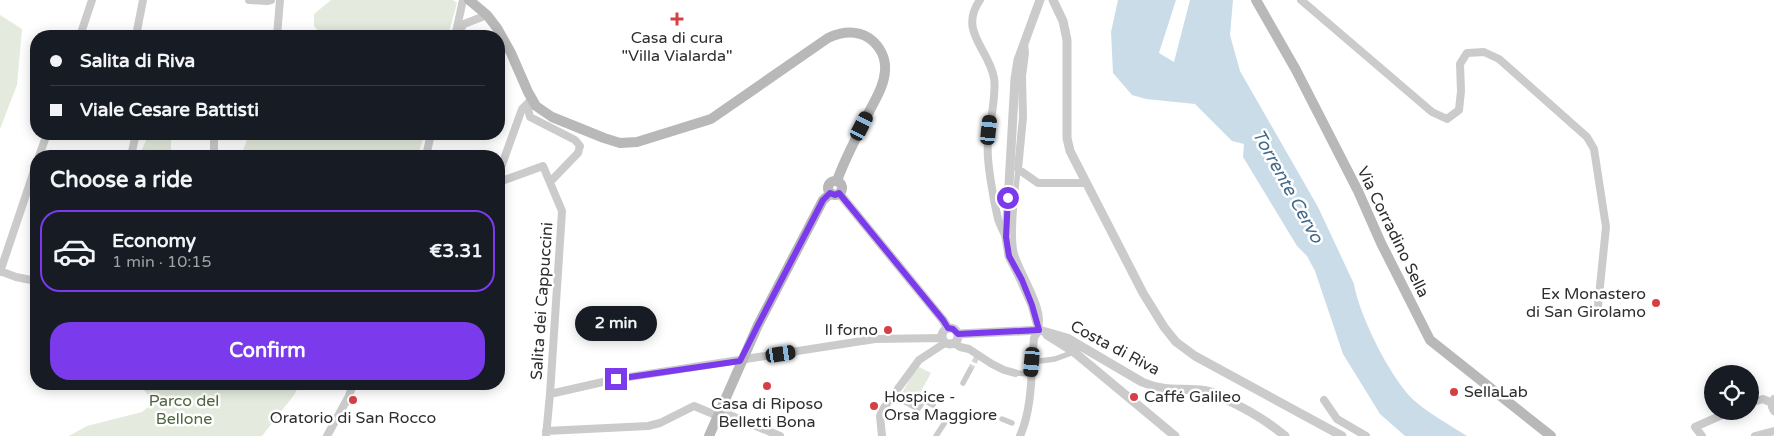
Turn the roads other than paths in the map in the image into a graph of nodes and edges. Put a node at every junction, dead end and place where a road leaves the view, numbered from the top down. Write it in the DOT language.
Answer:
graph roads {
  1 [pos="92,0"];
  2 [pos="143,0"];
  3 [pos="249,0"];
  4 [pos="271,0"];
  5 [pos="280,0"];
  6 [pos="980,0"];
  7 [pos="1040,0"];
  8 [pos="1047,0"];
  9 [pos="1052,0"];
  10 [pos="1256,0"];
  11 [pos="1301,0"];
  12 [pos="469,1"];
  13 [pos="487,15"];
  14 [pos="82,30"];
  15 [pos="137,30"];
  16 [pos="278,30"];
  17 [pos="457,30"];
  18 [pos="460,30"];
  19 [pos="498,30"];
  20 [pos="505,42"];
  21 [pos="1024,42"];
  22 [pos="531,99"];
  23 [pos="505,156"];
  24 [pos="1018,169"];
  25 [pos="505,180"];
  26 [pos="550,182"];
  27 [pos="30,183"];
  28 [pos="1086,183"];
  29 [pos="835,193"];
  30 [pos="1006,237"];
  31 [pos="0,272"];
  32 [pos="30,280"];
  33 [pos="1598,306"];
  34 [pos="948,328"];
  35 [pos="1039,330"];
  36 [pos="958,334"];
  37 [pos="947,341"];
  38 [pos="1074,352"];
  39 [pos="740,361"];
  40 [pos="1032,362"];
  41 [pos="970,370"];
  42 [pos="1015,373"];
  43 [pos="1031,374"];
  44 [pos="962,383"];
  45 [pos="348,390"];
  46 [pos="351,390"];
  47 [pos="550,394"];
  48 [pos="894,395"];
  49 [pos="349,396"];
  50 [pos="1324,400"];
  51 [pos="1759,400"];
  52 [pos="1773,401"];
  53 [pos="933,405"];
  54 [pos="1774,411"];
  55 [pos="719,413"];
  56 [pos="949,416"];
  57 [pos="1002,419"];
  58 [pos="1709,420"];
  59 [pos="1012,423"];
  60 [pos="1774,430"];
  61 [pos="546,434"];
  62 [pos="327,436"];
  63 [pos="709,436"];
  64 [pos="780,436"];
  65 [pos="882,436"];
  66 [pos="936,436"];
  67 [pos="1020,436"];
  68 [pos="1175,436"];
  69 [pos="1285,436"];
  70 [pos="1342,436"];
  71 [pos="1366,436"];
  72 [pos="1551,436"];
  73 [pos="1702,436"];
  74 [pos="1756,436"];
  1 -- 14 [label="street"];
  2 -- 15 [label="street"];
  3 -- 4 [label="street"];
  5 -- 16 [label="street"];
  6 -- 30 [label="street"];
  7 -- 21 [label="street"];
  8 -- 9 [label="street"];
  9 -- 28 [label="street"];
  10 -- 72 [label="main road, Via Corradino Sella"];
  11 -- 33 [label="street"];
  12 -- 13 [label="main road"];
  12 -- 17 [label="street"];
  13 -- 18 [label="street"];
  13 -- 19 [label="main road"];
  20 -- 22 [label="main road"];
  21 -- 24 [label="street"];
  21 -- 30 [label="street"];
  22 -- 23 [label="street"];
  22 -- 26 [label="street"];
  22 -- 29 [label="main road"];
  24 -- 28 [label="street"];
  24 -- 35 [label="street"];
  25 -- 26 [label="street, Salita dei Cappuccini"];
  26 -- 47 [label="street, Salita dei Cappuccini"];
  27 -- 31 [label="street"];
  28 -- 70 [label="street"];
  29 -- 34 [label="street"];
  29 -- 39 [label="main road"];
  30 -- 35 [label="street"];
  31 -- 32 [label="street"];
  34 -- 36 [label="street"];
  34 -- 37 [label="street"];
  35 -- 36 [label="street, Costa di Riva"];
  35 -- 38 [label="street"];
  35 -- 40 [label="street"];
  35 -- 69 [label="street, Costa di Riva"];
  36 -- 37 [label="street"];
  37 -- 39 [label="street"];
  37 -- 42 [label="street"];
  37 -- 48 [label="street"];
  38 -- 40 [label="street"];
  38 -- 68 [label="street"];
  39 -- 47 [label="street"];
  39 -- 55 [label="main road"];
  40 -- 43 [label="street"];
  41 -- 44 [label="street"];
  42 -- 43 [label="street"];
  43 -- 67 [label="street"];
  45 -- 49 [label="street"];
  46 -- 49 [label="street"];
  47 -- 61 [label="street, Salita dei Cappuccini"];
  48 -- 53 [label="street"];
  48 -- 65 [label="street"];
  49 -- 62 [label="street"];
  50 -- 71 [label="street"];
  51 -- 52 [label="street"];
  52 -- 54 [label="street"];
  55 -- 61 [label="street"];
  55 -- 63 [label="main road"];
  55 -- 64 [label="street"];
  56 -- 66 [label="street"];
  57 -- 59 [label="street"];
  58 -- 73 [label="street"];
  60 -- 74 [label="street"];
}
